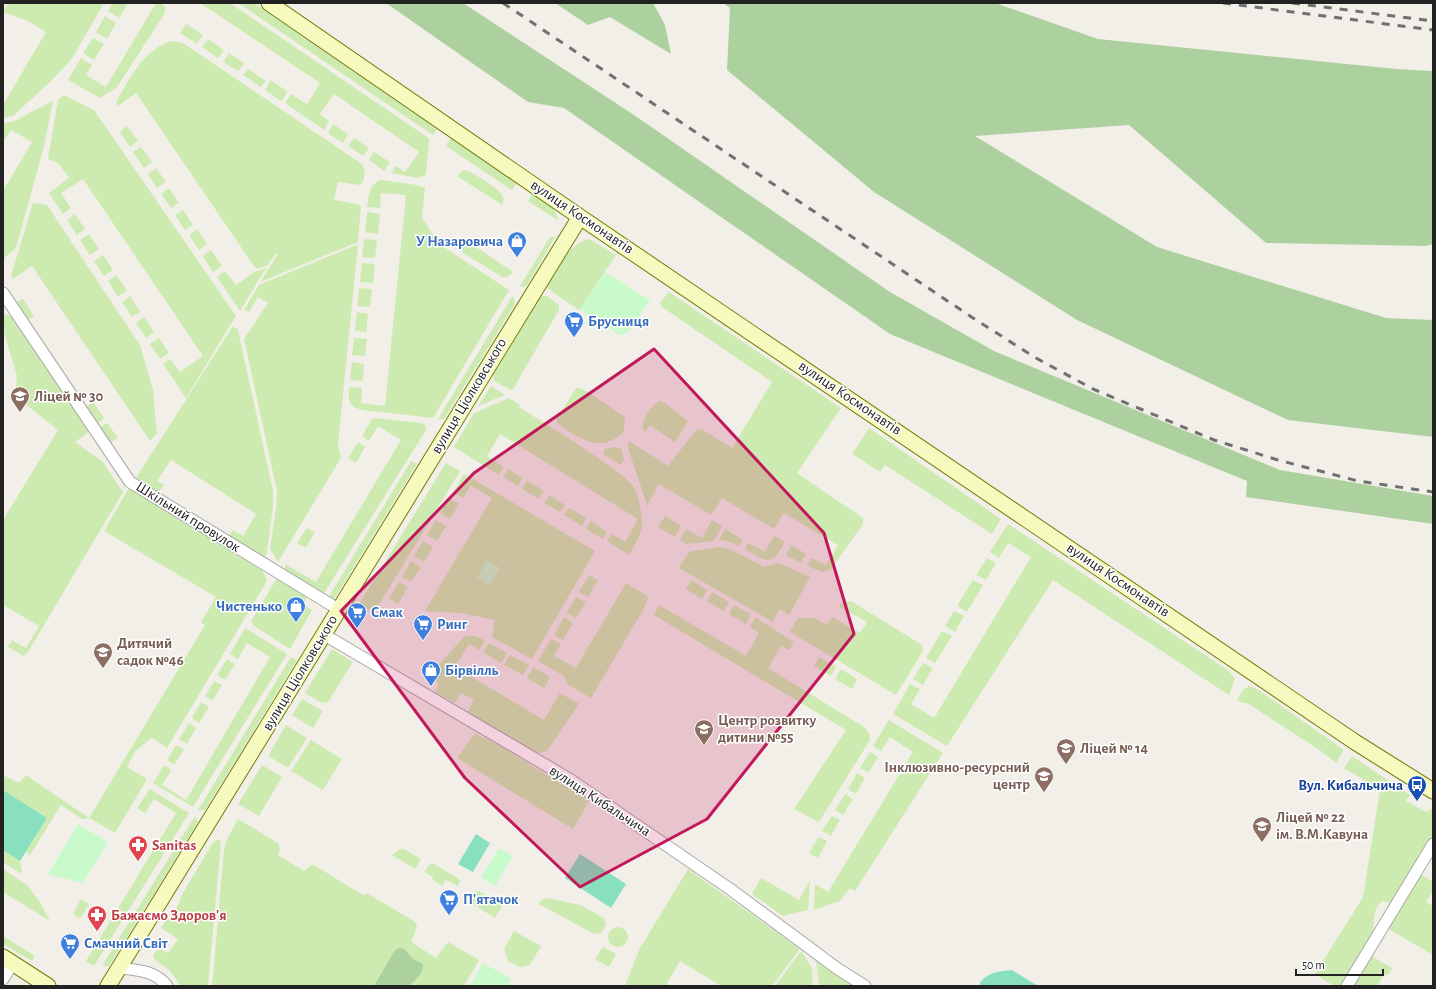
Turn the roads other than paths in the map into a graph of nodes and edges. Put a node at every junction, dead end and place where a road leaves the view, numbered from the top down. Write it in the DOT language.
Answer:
graph roads {
  1 [pos="269,3"];
  2 [pos="580,217"];
  3 [pos="3,293"];
  4 [pos="338,609"];
  5 [pos="323,634"];
  6 [pos="1433,791"];
  7 [pos="1433,844"];
  8 [pos="6,968"];
  9 [pos="119,968"];
  10 [pos="29,986"];
  11 [pos="48,986"];
  12 [pos="108,986"];
  13 [pos="167,986"];
  14 [pos="865,986"];
  15 [pos="1347,986"];
  1 -- 2 [label="street, вулиця Космонавтів"];
  2 -- 4 [label="street, вулиця Ціолковського"];
  2 -- 6 [label="street, вулиця Космонавтів"];
  3 -- 4 [label="street, Шкільний провулок"];
  4 -- 5 [label="street, вулиця Ціолковського"];
  5 -- 9 [label="street, вулиця Ціолковського"];
  5 -- 14 [label="street, вулиця Кибальчича"];
  7 -- 15 [label="street"];
  8 -- 10 [label="street"];
  8 -- 11 [label="street"];
  9 -- 12 [label="street, вулиця Ціолковського"];
  9 -- 13 [label="street"];
}
